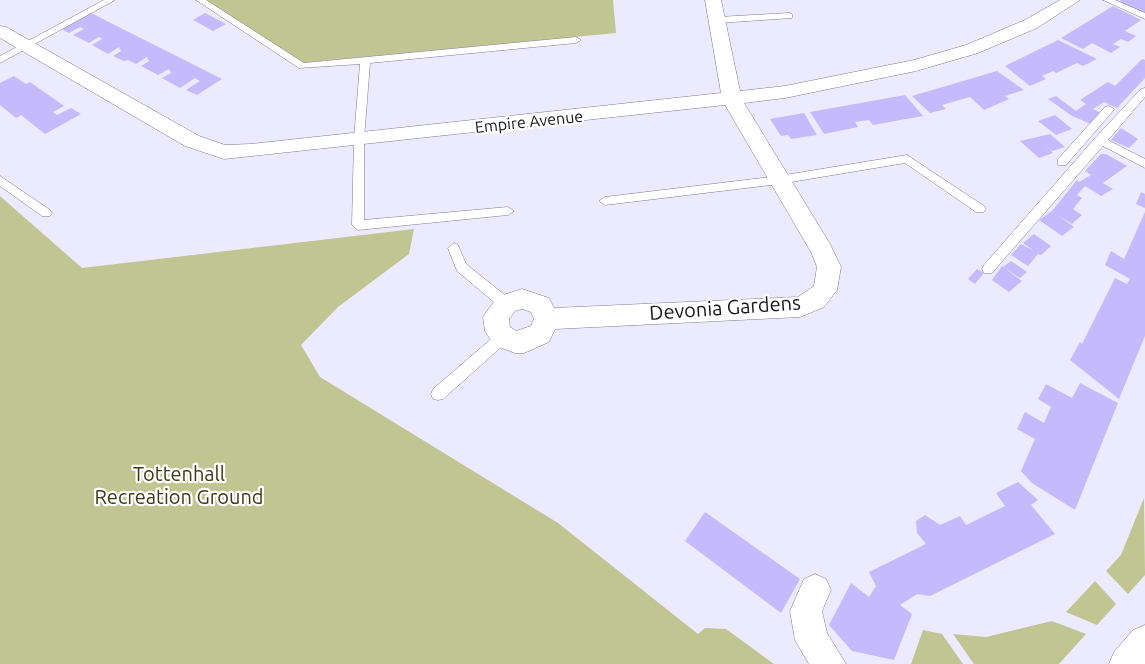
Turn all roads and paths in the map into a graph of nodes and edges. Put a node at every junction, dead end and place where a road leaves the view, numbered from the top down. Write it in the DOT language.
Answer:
graph roads {
  1 [pos="111,0"];
  2 [pos="200,0"];
  3 [pos="713,0"];
  4 [pos="1072,0"];
  5 [pos="1107,0"];
  6 [pos="789,16"];
  7 [pos="1145,16"];
  8 [pos="718,21"];
  9 [pos="0,31"];
  10 [pos="576,40"];
  11 [pos="26,45"];
  12 [pos="0,60"];
  13 [pos="365,60"];
  14 [pos="1145,91"];
  15 [pos="732,100"];
  16 [pos="1109,109"];
  17 [pos="359,139"];
  18 [pos="1100,140"];
  19 [pos="1062,162"];
  20 [pos="1145,164"];
  21 [pos="0,180"];
  22 [pos="779,180"];
  23 [pos="605,201"];
  24 [pos="980,209"];
  25 [pos="508,211"];
  26 [pos="46,213"];
  27 [pos="454,248"];
  28 [pos="988,269"];
  29 [pos="506,304"];
  30 [pos="547,318"];
  31 [pos="503,337"];
  32 [pos="438,394"];
  33 [pos="815,590"];
  34 [pos="1145,642"];
  35 [pos="829,664"];
  36 [pos="1126,664"];
  1 -- 11 [label="lane"];
  2 -- 13 [label="lane"];
  3 -- 8 [label="street"];
  4 -- 15 [label="street, Empire Avenue"];
  5 -- 7 [label="lane"];
  6 -- 8 [label="lane"];
  8 -- 15 [label="street"];
  9 -- 11 [label="street, Empire Avenue"];
  10 -- 13 [label="lane"];
  11 -- 12 [label="lane"];
  11 -- 17 [label="street, Empire Avenue"];
  13 -- 17 [label="lane"];
  14 -- 18 [label="lane"];
  15 -- 17 [label="street, Empire Avenue"];
  15 -- 22 [label="street, Devonia Gardens"];
  16 -- 19 [label="lane"];
  17 -- 25 [label="lane"];
  18 -- 20 [label="lane"];
  18 -- 28 [label="lane"];
  21 -- 26 [label="lane"];
  22 -- 23 [label="lane"];
  22 -- 24 [label="lane"];
  22 -- 30 [label="street, Devonia Gardens"];
  27 -- 29 [label="lane"];
  29 -- 30 [label="street"];
  29 -- 31 [label="street"];
  30 -- 31 [label="street"];
  31 -- 32 [label="lane"];
  33 -- 35 [label="street"];
  34 -- 36 [label="street"];
}
